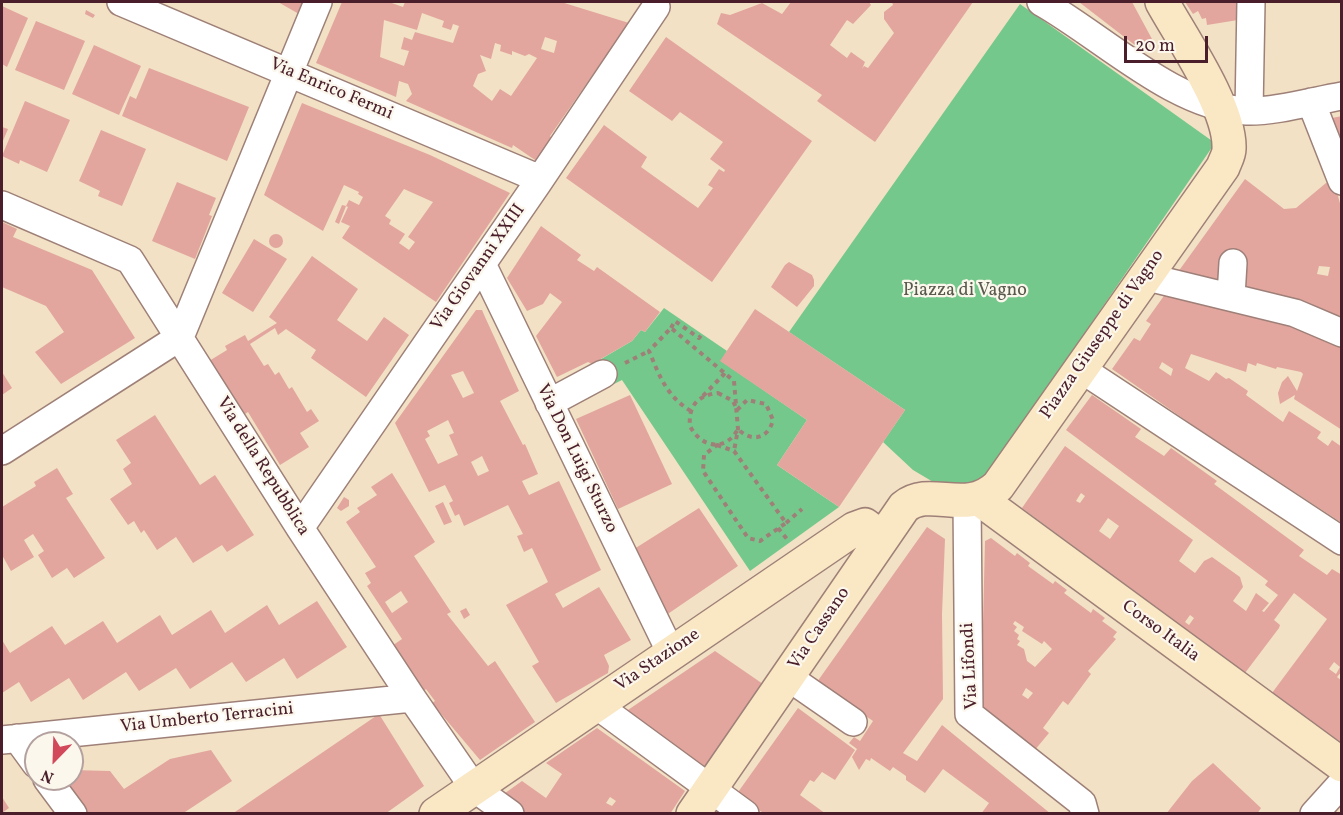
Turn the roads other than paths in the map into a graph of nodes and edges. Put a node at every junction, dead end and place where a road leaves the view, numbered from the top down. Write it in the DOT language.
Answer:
graph roads {
  1 [pos="121,2"];
  2 [pos="318,2"];
  3 [pos="1041,2"];
  4 [pos="1162,2"];
  5 [pos="1251,2"];
  6 [pos="658,3"];
  7 [pos="289,72"];
  8 [pos="1341,96"];
  9 [pos="1311,102"];
  10 [pos="1234,110"];
  11 [pos="540,179"];
  12 [pos="1341,181"];
  13 [pos="2,205"];
  14 [pos="1233,263"];
  15 [pos="482,264"];
  16 [pos="1143,276"];
  17 [pos="1231,296"];
  18 [pos="1341,333"];
  19 [pos="180,337"];
  20 [pos="1081,369"];
  21 [pos="603,374"];
  22 [pos="549,403"];
  23 [pos="2,451"];
  24 [pos="973,500"];
  25 [pos="300,528"];
  26 [pos="882,538"];
  27 [pos="1341,541"];
  28 [pos="671,653"];
  29 [pos="788,677"];
  30 [pos="412,698"];
  31 [pos="595,704"];
  32 [pos="853,722"];
  33 [pos="9,739"];
  34 [pos="24,753"];
  35 [pos="1341,765"];
  36 [pos="1341,783"];
  37 [pos="474,788"];
  38 [pos="56,791"];
  39 [pos="702,801"];
  40 [pos="73,813"];
  41 [pos="436,813"];
  42 [pos="510,813"];
  43 [pos="745,813"];
  44 [pos="1085,813"];
  45 [pos="1314,813"];
  1 -- 7 [label="street, Via Enrico Fermi"];
  2 -- 7 [label="street"];
  3 -- 10 [label="street"];
  4 -- 10 [label="main road"];
  5 -- 10 [label="street"];
  6 -- 11 [label="street, Via Giovanni XXIII"];
  7 -- 11 [label="street, Via Enrico Fermi"];
  7 -- 19 [label="street"];
  8 -- 9 [label="street"];
  9 -- 10 [label="street"];
  9 -- 12 [label="street"];
  10 -- 16 [label="main road, Piazza Giuseppe di Vagno"];
  11 -- 15 [label="street, Via Giovanni XXIII"];
  13 -- 19 [label="street, Via della Repubblica"];
  14 -- 17 [label="street"];
  15 -- 22 [label="street, Via Don Luigi Sturzo"];
  15 -- 25 [label="street, Via Giovanni XXIII"];
  16 -- 17 [label="street"];
  16 -- 20 [label="main road, Piazza Giuseppe di Vagno"];
  17 -- 18 [label="street"];
  19 -- 23 [label="street"];
  19 -- 25 [label="street, Via della Repubblica"];
  20 -- 24 [label="main road, Piazza Giuseppe di Vagno"];
  20 -- 27 [label="street"];
  21 -- 22 [label="street"];
  22 -- 28 [label="street, Via Don Luigi Sturzo"];
  24 -- 26 [label="main road, Via Cassano"];
  24 -- 35 [label="main road, Corso Italia"];
  24 -- 44 [label="street, Via Lifondi"];
  25 -- 30 [label="street, Via della Repubblica"];
  26 -- 28 [label="main road, Via Stazione"];
  26 -- 29 [label="main road, Via Cassano"];
  28 -- 31 [label="main road, Via Stazione"];
  29 -- 32 [label="street"];
  29 -- 39 [label="main road, Via Cassano"];
  30 -- 33 [label="street, Via Umberto Terracini"];
  30 -- 37 [label="street, Via della Repubblica"];
  31 -- 37 [label="main road, Via Stazione"];
  31 -- 39 [label="street"];
  33 -- 34 [label="street"];
  36 -- 45 [label="street"];
  37 -- 41 [label="main road, Via Stazione"];
  37 -- 42 [label="street"];
  38 -- 40 [label="street"];
  39 -- 43 [label="street"];
}
